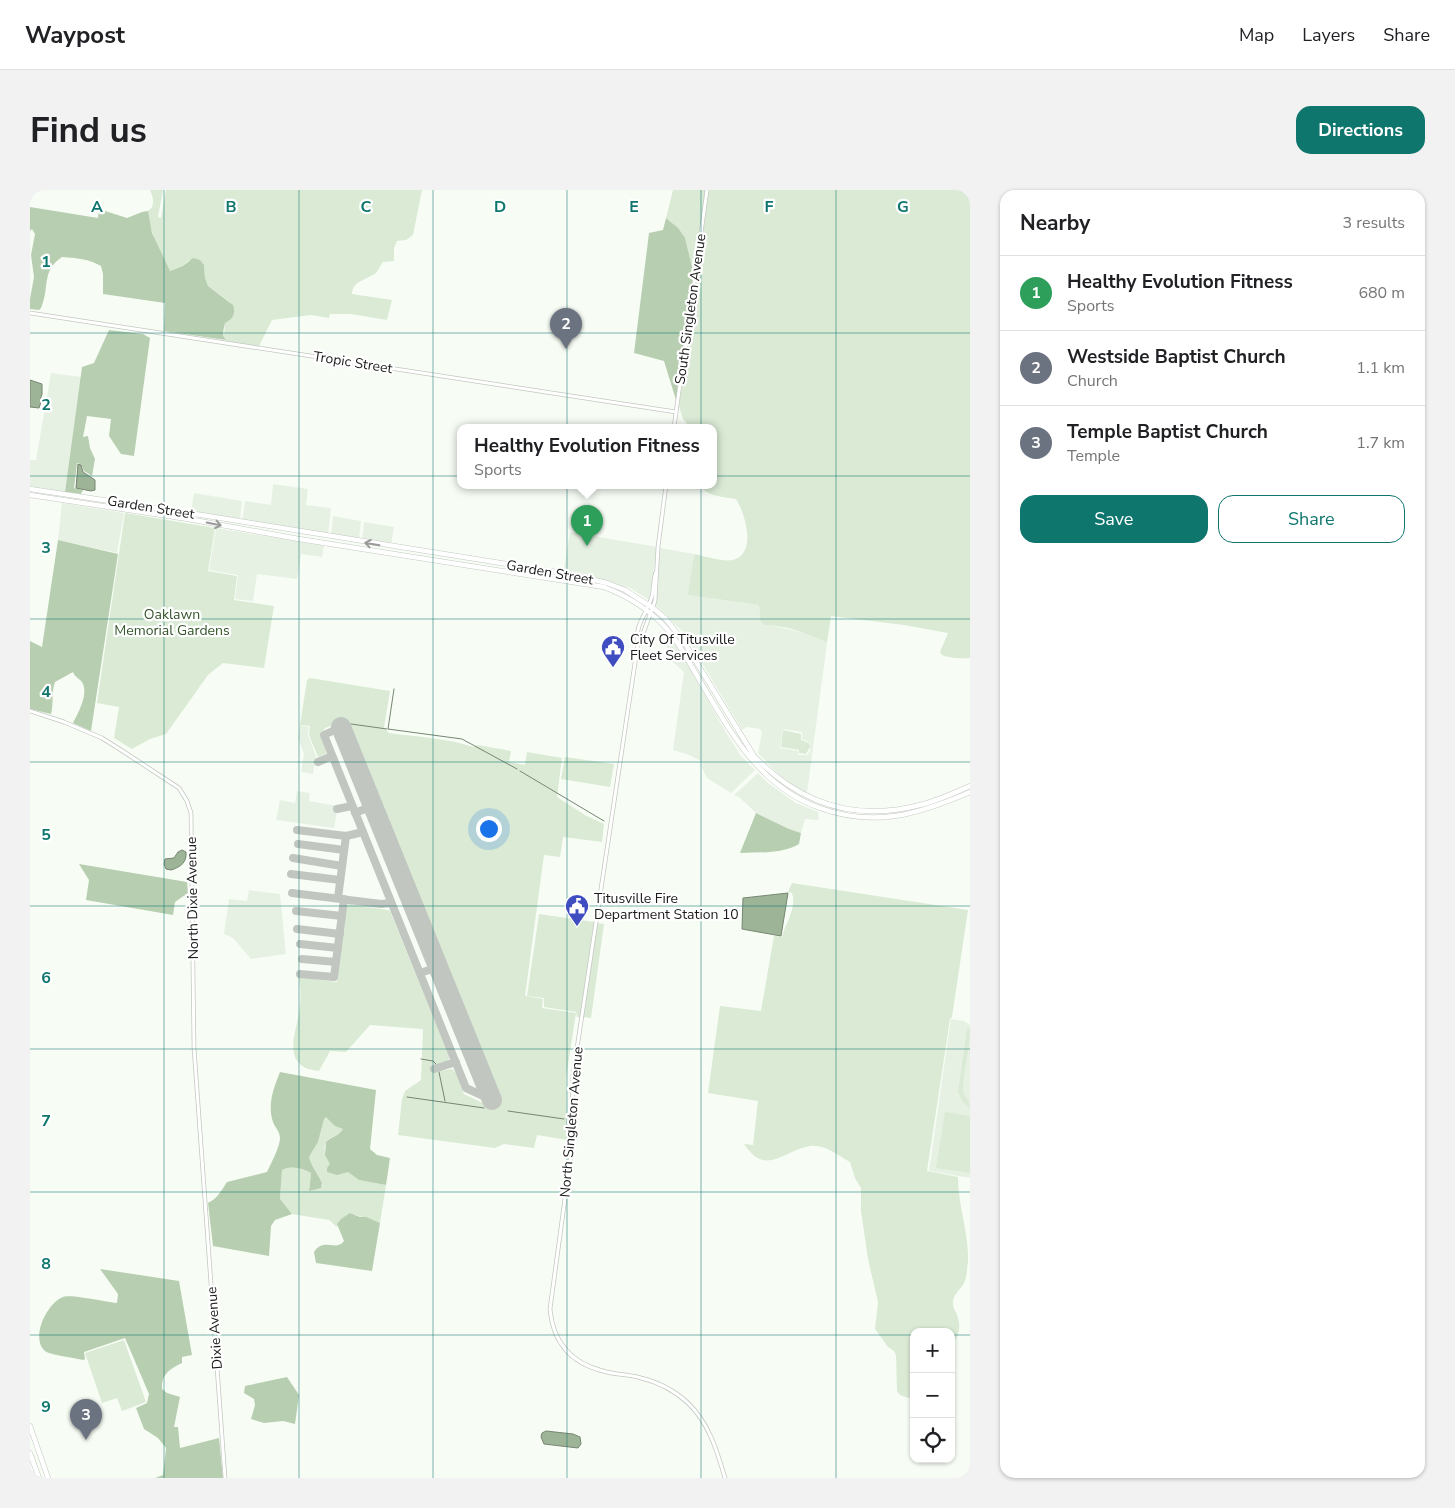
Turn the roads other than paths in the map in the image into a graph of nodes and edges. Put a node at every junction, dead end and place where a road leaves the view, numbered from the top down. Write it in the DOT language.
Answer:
graph roads {
  1 [pos="707,190"];
  2 [pos="30,312"];
  3 [pos="676,412"];
  4 [pos="674,424"];
  5 [pos="30,489"];
  6 [pos="666,489"];
  7 [pos="30,495"];
  8 [pos="297,531"];
  9 [pos="299,539"];
  10 [pos="649,607"];
  11 [pos="651,614"];
  12 [pos="638,643"];
  13 [pos="699,679"];
  14 [pos="712,689"];
  15 [pos="707,692"];
  16 [pos="720,701"];
  17 [pos="30,711"];
  18 [pos="970,786"];
  19 [pos="970,792"];
  20 [pos="203,1179"];
  21 [pos="30,1426"];
  22 [pos="30,1453"];
  23 [pos="39,1478"];
  24 [pos="48,1478"];
  25 [pos="225,1478"];
  26 [pos="725,1478"];
  1 -- 3 [label="street, South Singleton Avenue"];
  2 -- 3 [label="street, Tropic Street"];
  3 -- 4 [label="street, South Singleton Avenue"];
  5 -- 8 [label="main road, Garden Street"];
  6 -- 10 [label="street"];
  7 -- 9 [label="main road, Garden Street, one-way"];
  8 -- 9 [label="main road"];
  10 -- 8 [label="main road, Garden Street, one-way"];
  9 -- 10 [label="main road, Garden Street"];
  10 -- 11 [label="main road, Garden Street"];
  10 -- 12 [label="street, North Singleton Avenue"];
  10 -- 14 [label="main road, Garden Street"];
  11 -- 12 [label="street, North Singleton Avenue"];
  11 -- 13 [label="main road, Garden Street"];
  12 -- 26 [label="street, North Singleton Avenue"];
  13 -- 14 [label="main road"];
  13 -- 15 [label="main road, Garden Street"];
  14 -- 16 [label="main road, Garden Street"];
  15 -- 16 [label="main road"];
  15 -- 19 [label="main road, Garden Street"];
  16 -- 18 [label="main road, Garden Street"];
  17 -- 20 [label="street, North Dixie Avenue"];
  20 -- 25 [label="street, Dixie Avenue"];
  21 -- 24 [label="main road"];
  22 -- 23 [label="main road"];
}
